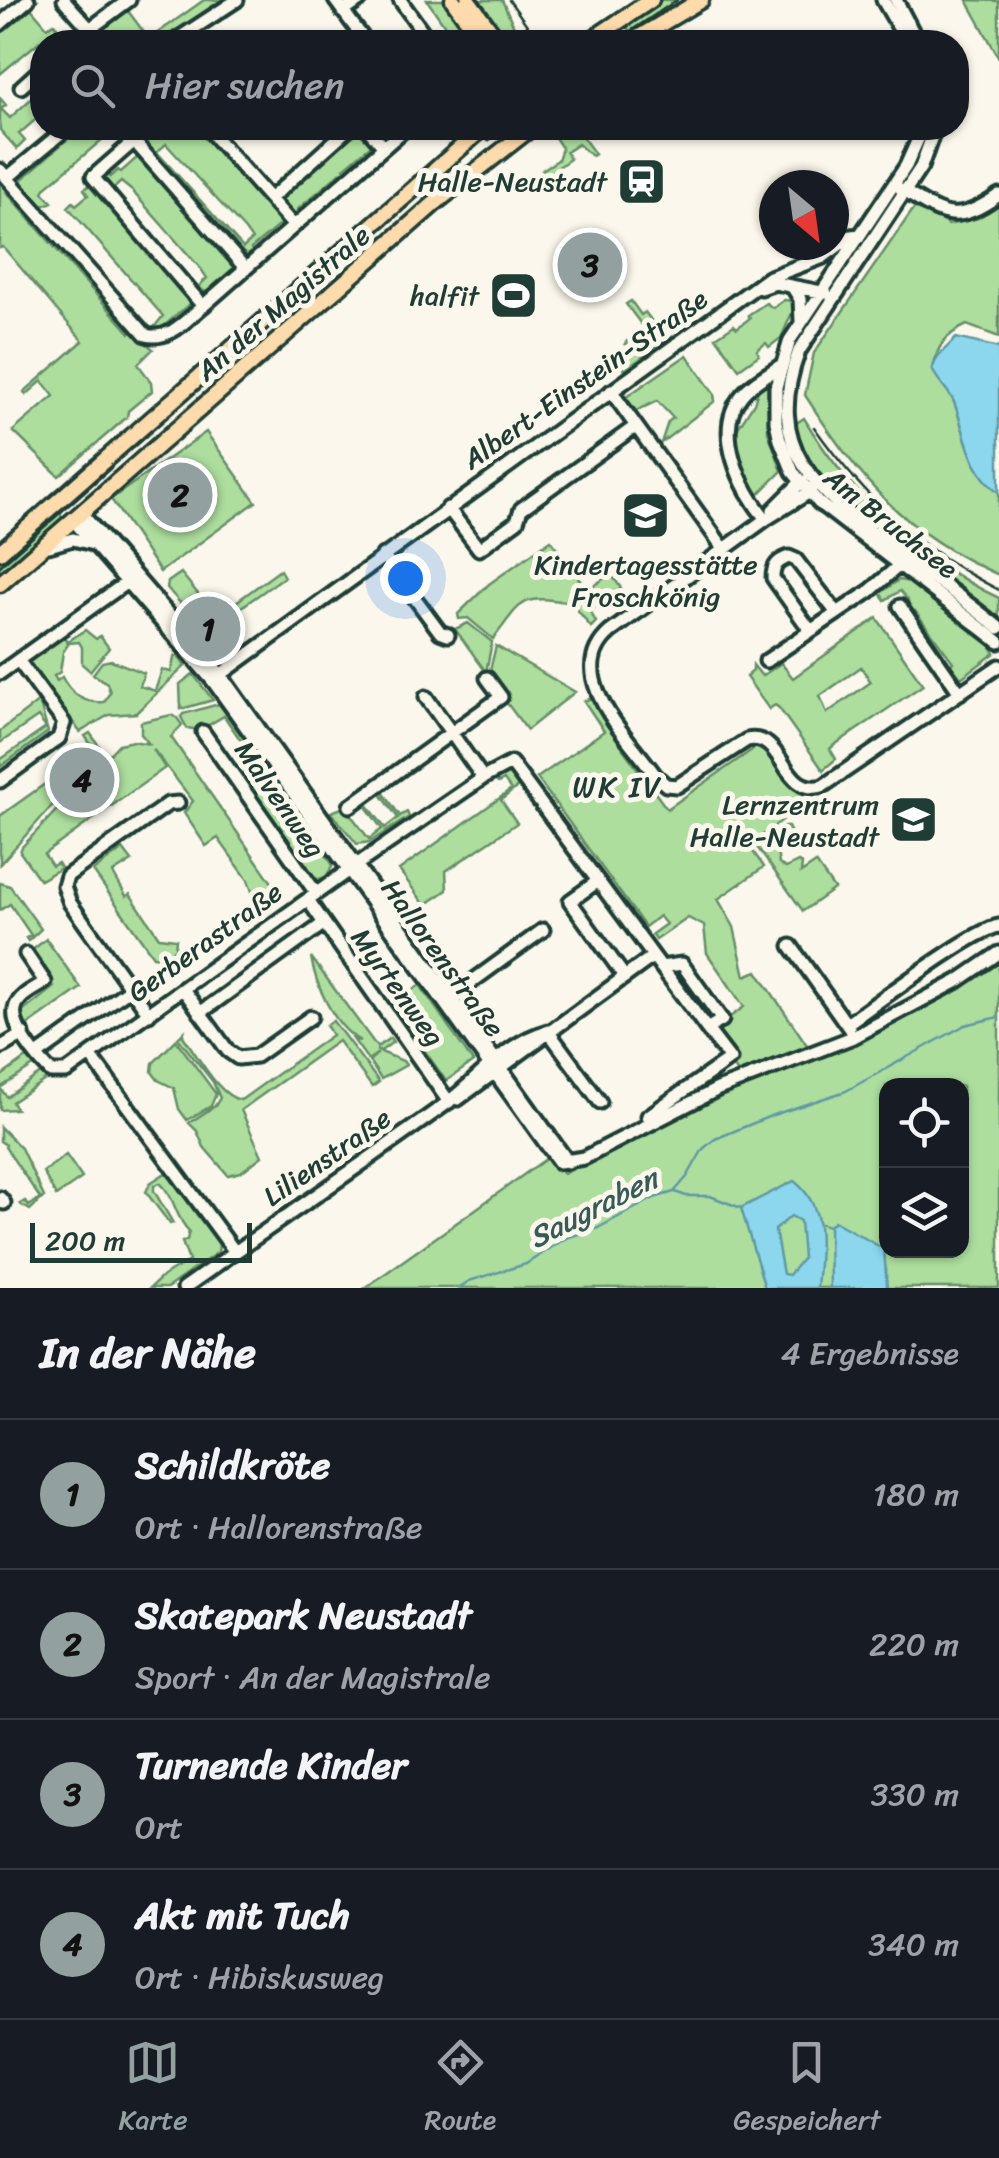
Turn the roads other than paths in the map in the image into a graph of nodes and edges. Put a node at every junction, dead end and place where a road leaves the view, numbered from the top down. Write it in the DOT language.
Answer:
graph roads {
  1 [pos="28,0"];
  2 [pos="64,0"];
  3 [pos="129,0"];
  4 [pos="237,0"];
  5 [pos="335,0"];
  6 [pos="360,0"];
  7 [pos="400,0"];
  8 [pos="453,0"];
  9 [pos="468,0"];
  10 [pos="652,0"];
  11 [pos="701,0"];
  12 [pos="883,0"];
  13 [pos="896,0"];
  14 [pos="343,12"];
  15 [pos="0,24"];
  16 [pos="88,28"];
  17 [pos="86,30"];
  18 [pos="191,30"];
  19 [pos="357,30"];
  20 [pos="421,30"];
  21 [pos="474,30"];
  22 [pos="490,30"];
  23 [pos="606,30"];
  24 [pos="650,30"];
  25 [pos="899,30"];
  26 [pos="912,30"];
  27 [pos="30,78"];
  28 [pos="20,87"];
  29 [pos="51,140"];
  30 [pos="218,140"];
  31 [pos="336,140"];
  32 [pos="377,140"];
  33 [pos="390,140"];
  34 [pos="470,140"];
  35 [pos="514,140"];
  36 [pos="918,140"];
  37 [pos="931,140"];
  38 [pos="134,141"];
  39 [pos="382,146"];
  40 [pos="4,174"];
  41 [pos="899,188"];
  42 [pos="999,196"];
  43 [pos="270,199"];
  44 [pos="293,225"];
  45 [pos="860,235"];
  46 [pos="795,267"];
  47 [pos="245,268"];
  48 [pos="792,286"];
  49 [pos="752,290"];
  50 [pos="828,290"];
  51 [pos="203,306"];
  52 [pos="801,322"];
  53 [pos="780,366"];
  54 [pos="611,391"];
  55 [pos="636,426"];
  56 [pos="808,484"];
  57 [pos="72,508"];
  58 [pos="448,508"];
  59 [pos="766,519"];
  60 [pos="96,546"];
  61 [pos="724,549"];
  62 [pos="0,552"];
  63 [pos="36,552"];
  64 [pos="384,555"];
  65 [pos="904,561"];
  66 [pos="127,582"];
  67 [pos="0,584"];
  68 [pos="900,606"];
  69 [pos="836,612"];
  70 [pos="999,628"];
  71 [pos="810,630"];
  72 [pos="448,636"];
  73 [pos="999,642"];
  74 [pos="18,660"];
  75 [pos="766,662"];
  76 [pos="999,666"];
  77 [pos="0,673"];
  78 [pos="216,677"];
  79 [pos="487,678"];
  80 [pos="960,693"];
  81 [pos="426,697"];
  82 [pos="203,732"];
  83 [pos="451,734"];
  84 [pos="483,778"];
  85 [pos="0,781"];
  86 [pos="178,803"];
  87 [pos="350,806"];
  88 [pos="353,867"];
  89 [pos="598,881"];
  90 [pos="312,896"];
  91 [pos="323,924"];
  92 [pos="999,926"];
  93 [pos="544,930"];
  94 [pos="790,946"];
  95 [pos="999,953"];
  96 [pos="26,954"];
  97 [pos="657,962"];
  98 [pos="624,976"];
  99 [pos="131,988"];
  100 [pos="183,989"];
  101 [pos="451,997"];
  102 [pos="200,1012"];
  103 [pos="148,1014"];
  104 [pos="311,1017"];
  105 [pos="848,1023"];
  106 [pos="548,1031"];
  107 [pos="23,1034"];
  108 [pos="852,1037"];
  109 [pos="0,1048"];
  110 [pos="37,1055"];
  111 [pos="90,1055"];
  112 [pos="496,1067"];
  113 [pos="449,1102"];
  114 [pos="600,1102"];
  115 [pos="644,1126"];
  116 [pos="235,1252"];
  117 [pos="184,1288"];
  1 -- 15 [label="street"];
  2 -- 16 [label="street"];
  3 -- 16 [label="street"];
  4 -- 18 [label="street"];
  5 -- 14 [label="street"];
  6 -- 14 [label="street"];
  7 -- 20 [label="street"];
  8 -- 21 [label="main road"];
  9 -- 22 [label="main road"];
  10 -- 23 [label="main road"];
  11 -- 24 [label="main road"];
  12 -- 25 [label="street"];
  13 -- 26 [label="street"];
  14 -- 19 [label="street"];
  16 -- 17 [label="street"];
  27 -- 28 [label="street"];
  29 -- 40 [label="street"];
  30 -- 43 [label="street"];
  31 -- 43 [label="street"];
  32 -- 39 [label="street"];
  33 -- 39 [label="street"];
  34 -- 57 [label="main road, An der Magistrale"];
  35 -- 57 [label="main road, An der Magistrale"];
  36 -- 41 [label="street, Am Bruchsee"];
  37 -- 41 [label="street, Am Bruchsee"];
  38 -- 47 [label="street"];
  38 -- 51 [label="street"];
  39 -- 44 [label="street"];
  40 -- 51 [label="street"];
  41 -- 42 [label="street"];
  41 -- 45 [label="street, Am Bruchsee"];
  41 -- 50 [label="street, Am Bruchsee"];
  43 -- 44 [label="street"];
  44 -- 47 [label="street"];
  45 -- 46 [label="street, Albert-Einstein-Straße"];
  45 -- 50 [label="street, Am Bruchsee"];
  46 -- 49 [label="street, Albert-Einstein-Straße"];
  46 -- 50 [label="street"];
  47 -- 51 [label="street"];
  48 -- 49 [label="street, Albert-Einstein-Straße"];
  48 -- 50 [label="street, Albert-Einstein-Straße"];
  48 -- 52 [label="street"];
  49 -- 54 [label="street, Albert-Einstein-Straße"];
  50 -- 52 [label="street, Am Bruchsee"];
  50 -- 56 [label="street, Am Bruchsee"];
  52 -- 53 [label="street, Am Bruchsee"];
  53 -- 56 [label="street, Am Bruchsee"];
  53 -- 59 [label="street, Am Bruchsee"];
  54 -- 55 [label="street"];
  54 -- 58 [label="street, Albert-Einstein-Straße"];
  55 -- 58 [label="street"];
  55 -- 61 [label="street"];
  56 -- 59 [label="street"];
  56 -- 65 [label="street, Am Bruchsee"];
  57 -- 60 [label="street, Hallorenstraße"];
  57 -- 62 [label="main road"];
  57 -- 63 [label="main road, An der Magistrale"];
  57 -- 78 [label="street, Hallorenstraße"];
  58 -- 64 [label="street, Albert-Einstein-Straße"];
  59 -- 61 [label="street"];
  60 -- 63 [label="street"];
  60 -- 66 [label="street, Hallorenstraße"];
  61 -- 80 [label="street"];
  63 -- 67 [label="main road, An der Magistrale"];
  64 -- 72 [label="street"];
  64 -- 78 [label="street, Albert-Einstein-Straße"];
  65 -- 69 [label="street"];
  65 -- 70 [label="street, Am Bruchsee"];
  65 -- 73 [label="street, Am Bruchsee"];
  66 -- 74 [label="street"];
  66 -- 78 [label="street, Hallorenstraße"];
  68 -- 80 [label="street"];
  69 -- 71 [label="street"];
  69 -- 71 [label="street"];
  71 -- 75 [label="street"];
  74 -- 77 [label="street"];
  74 -- 85 [label="street"];
  76 -- 80 [label="street"];
  78 -- 88 [label="street, Hallorenstraße"];
  79 -- 83 [label="street"];
  81 -- 83 [label="street"];
  82 -- 90 [label="street, Malvenweg"];
  83 -- 84 [label="street"];
  83 -- 87 [label="street"];
  84 -- 88 [label="street, Gerberastraße"];
  84 -- 89 [label="street"];
  86 -- 99 [label="street"];
  88 -- 90 [label="street, Gerberastraße"];
  88 -- 101 [label="street, Hallorenstraße"];
  88 -- 112 [label="street, Hallorenstraße"];
  89 -- 97 [label="street"];
  89 -- 98 [label="street"];
  90 -- 91 [label="street, Myrtenweg"];
  90 -- 100 [label="street, Gerberastraße"];
  91 -- 102 [label="street, Gerberastraße"];
  91 -- 113 [label="street, Myrtenweg"];
  92 -- 105 [label="street"];
  93 -- 101 [label="street"];
  94 -- 105 [label="street"];
  95 -- 108 [label="street"];
  96 -- 107 [label="street"];
  97 -- 98 [label="street, Lilienstraße"];
  97 -- 115 [label="street"];
  98 -- 106 [label="street, Lilienstraße"];
  99 -- 103 [label="street"];
  99 -- 110 [label="street, Gerberastraße"];
  100 -- 102 [label="street"];
  100 -- 103 [label="street, Gerberastraße"];
  101 -- 112 [label="street, Hallorenstraße"];
  102 -- 104 [label="street"];
  103 -- 111 [label="street, Gerberastraße"];
  105 -- 108 [label="street"];
  106 -- 112 [label="street, Lilienstraße"];
  106 -- 114 [label="street"];
  107 -- 109 [label="street"];
  107 -- 110 [label="street"];
  108 -- 115 [label="street"];
  110 -- 111 [label="street, Gerberastraße"];
  111 -- 116 [label="street"];
  112 -- 113 [label="street, Lilienstraße"];
  112 -- 115 [label="street, Hallorenstraße"];
  113 -- 116 [label="street, Lilienstraße"];
  116 -- 117 [label="street, Lilienstraße"];
}
